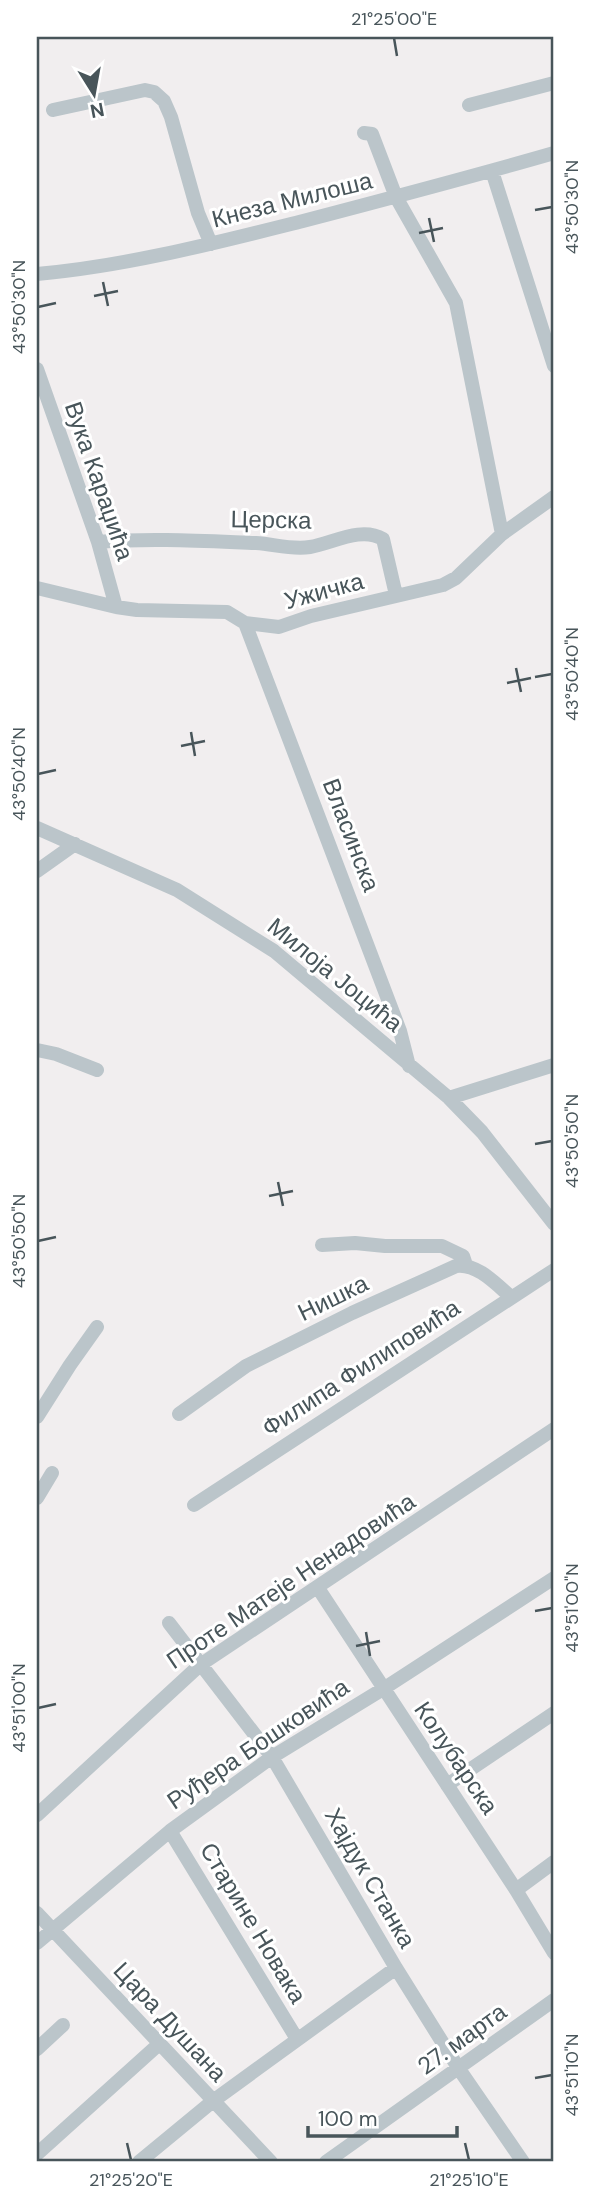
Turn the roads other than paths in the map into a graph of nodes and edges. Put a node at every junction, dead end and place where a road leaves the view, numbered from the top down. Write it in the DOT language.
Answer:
graph roads {
  1 [pos="554,83"];
  2 [pos="469,106"];
  3 [pos="53,110"];
  4 [pos="364,133"];
  5 [pos="554,153"];
  6 [pos="492,171"];
  7 [pos="396,197"];
  8 [pos="212,244"];
  9 [pos="37,274"];
  10 [pos="554,366"];
  11 [pos="37,369"];
  12 [pos="554,497"];
  13 [pos="502,534"];
  14 [pos="98,542"];
  15 [pos="37,588"];
  16 [pos="396,595"];
  17 [pos="116,607"];
  18 [pos="245,623"];
  19 [pos="37,828"];
  20 [pos="75,844"];
  21 [pos="37,871"];
  22 [pos="37,1050"];
  23 [pos="554,1065"];
  24 [pos="409,1066"];
  25 [pos="97,1070"];
  26 [pos="449,1098"];
  27 [pos="554,1224"];
  28 [pos="322,1245"];
  29 [pos="466,1265"];
  30 [pos="554,1270"];
  31 [pos="511,1297"];
  32 [pos="97,1327"];
  33 [pos="179,1413"];
  34 [pos="37,1417"];
  35 [pos="554,1430"];
  36 [pos="52,1473"];
  37 [pos="37,1498"];
  38 [pos="194,1505"];
  39 [pos="554,1578"];
  40 [pos="318,1588"];
  41 [pos="169,1623"];
  42 [pos="200,1665"];
  43 [pos="383,1689"];
  44 [pos="554,1713"];
  45 [pos="272,1757"];
  46 [pos="447,1785"];
  47 [pos="37,1815"];
  48 [pos="170,1831"];
  49 [pos="554,1862"];
  50 [pos="516,1890"];
  51 [pos="37,1913"];
  52 [pos="52,1930"];
  53 [pos="37,1943"];
  54 [pos="554,1953"];
  55 [pos="396,1968"];
  56 [pos="552,2007"];
  57 [pos="63,2025"];
  58 [pos="297,2039"];
  59 [pos="158,2045"];
  60 [pos="37,2049"];
  61 [pos="459,2069"];
  62 [pos="213,2101"];
  63 [pos="37,2154"];
  64 [pos="139,2162"];
  65 [pos="271,2162"];
  66 [pos="326,2162"];
  67 [pos="523,2162"];
  1 -- 2 [label="street"];
  3 -- 8 [label="street"];
  4 -- 7 [label="street"];
  5 -- 6 [label="street, Кнеза Милоша"];
  6 -- 7 [label="street, Кнеза Милоша"];
  6 -- 10 [label="street"];
  7 -- 8 [label="street, Кнеза Милоша"];
  7 -- 13 [label="street"];
  8 -- 9 [label="street, Кнеза Милоша"];
  11 -- 14 [label="street, Вука Караџића"];
  12 -- 13 [label="street, Ужичка"];
  13 -- 16 [label="street, Ужичка"];
  14 -- 16 [label="street, Церска"];
  14 -- 17 [label="street, Вука Караџића"];
  15 -- 17 [label="street, Ужичка"];
  16 -- 18 [label="street, Ужичка"];
  17 -- 18 [label="street, Ужичка"];
  18 -- 24 [label="street, Власинска"];
  19 -- 20 [label="street, Милоја Јоцића"];
  20 -- 21 [label="street"];
  20 -- 24 [label="street, Милоја Јоцића"];
  22 -- 25 [label="street"];
  23 -- 26 [label="street"];
  24 -- 26 [label="street, Милоја Јоцића"];
  26 -- 27 [label="street, Милоја Јоцића"];
  28 -- 29 [label="street"];
  29 -- 31 [label="street"];
  29 -- 33 [label="street, Нишка"];
  30 -- 31 [label="street, Филипа Филиповића"];
  31 -- 38 [label="street, Филипа Филиповића"];
  32 -- 34 [label="street"];
  35 -- 40 [label="street, Проте Матеје Ненадовића"];
  36 -- 37 [label="street"];
  39 -- 43 [label="street, Руђера Бошковића"];
  40 -- 42 [label="street, Проте Матеје Ненадовића"];
  40 -- 43 [label="street, Колубарска"];
  41 -- 42 [label="street, Хајдук Станка"];
  42 -- 45 [label="street, Хајдук Станка"];
  42 -- 47 [label="street, Проте Матеје Ненадовића"];
  43 -- 45 [label="street, Руђера Бошковића"];
  43 -- 46 [label="street, Колубарска"];
  44 -- 46 [label="street"];
  45 -- 48 [label="street, Руђера Бошковића"];
  45 -- 55 [label="street, Хајдук Станка"];
  46 -- 50 [label="street, Колубарска"];
  48 -- 52 [label="street, Руђера Бошковића"];
  48 -- 58 [label="street, Старине Новака"];
  49 -- 50 [label="street"];
  50 -- 54 [label="street, Колубарска"];
  51 -- 52 [label="street, Цара Душана"];
  52 -- 53 [label="street, Руђера Бошковића"];
  52 -- 59 [label="street, Цара Душана"];
  55 -- 58 [label="street"];
  55 -- 61 [label="street, Хајдук Станка"];
  56 -- 61 [label="street, 27. марта"];
  57 -- 60 [label="street"];
  58 -- 62 [label="street"];
  59 -- 62 [label="street, Цара Душана"];
  59 -- 63 [label="street"];
  61 -- 66 [label="street, 27. марта"];
  61 -- 67 [label="street, Хајдук Станка"];
  62 -- 64 [label="street"];
  62 -- 65 [label="street, Цара Душана"];
}
